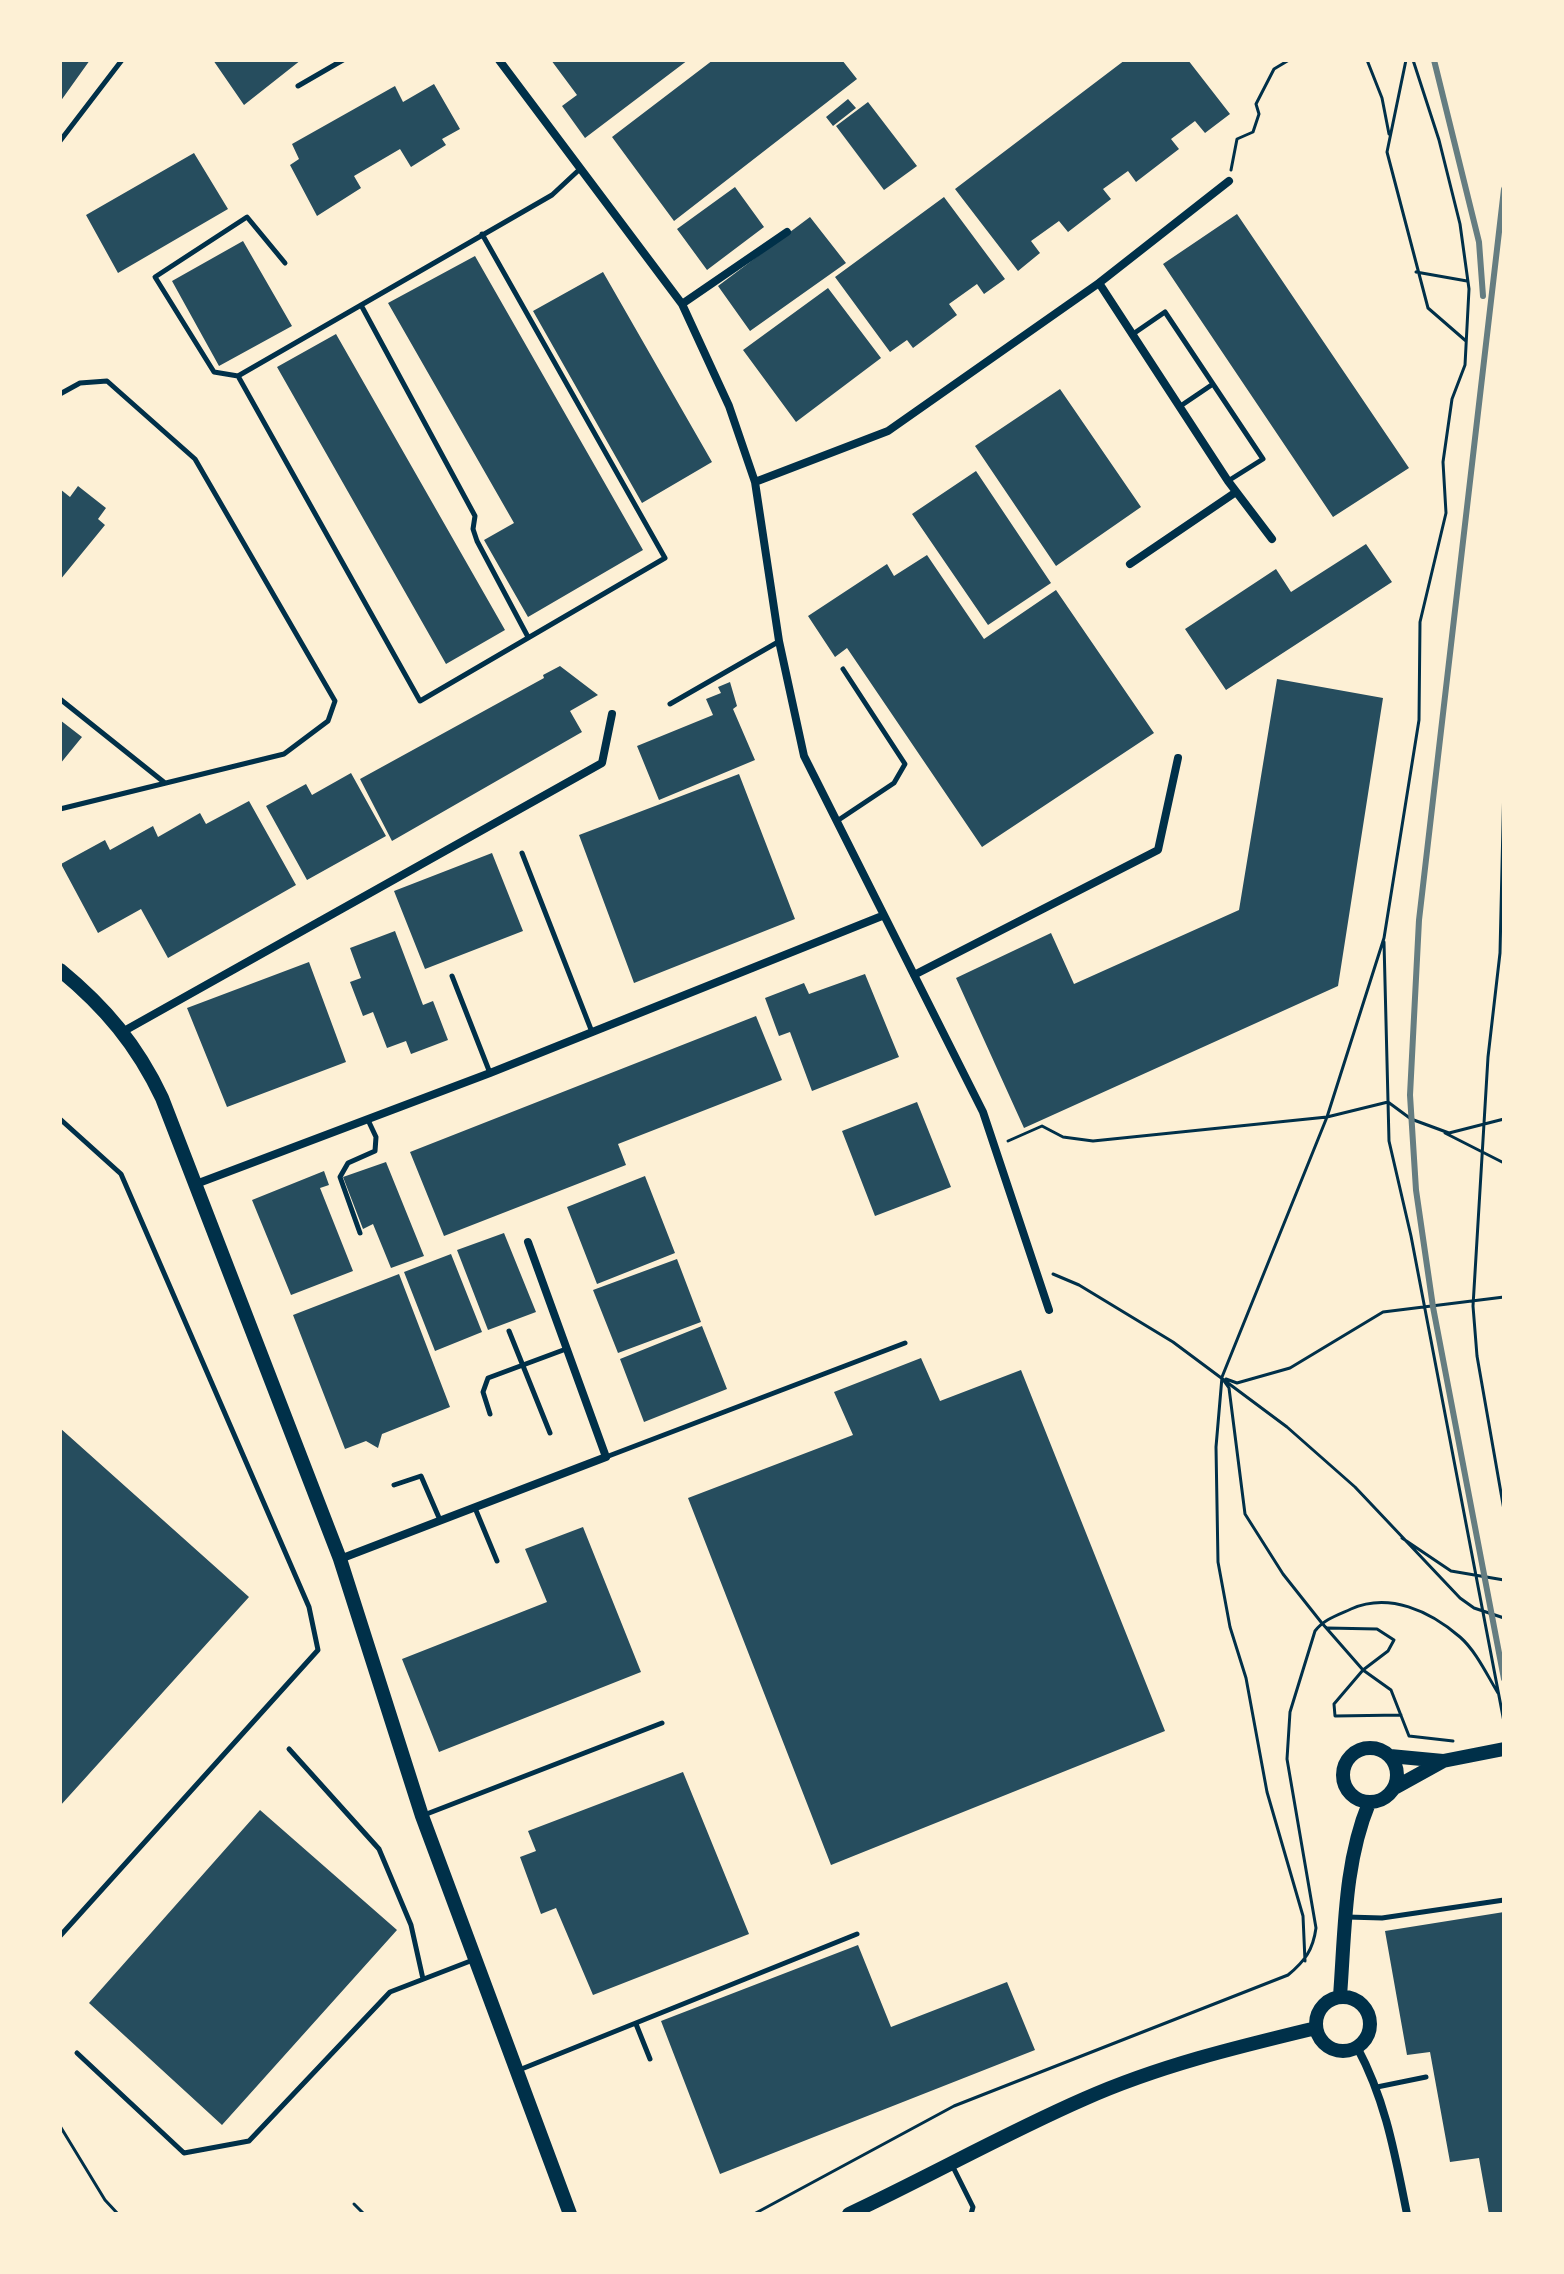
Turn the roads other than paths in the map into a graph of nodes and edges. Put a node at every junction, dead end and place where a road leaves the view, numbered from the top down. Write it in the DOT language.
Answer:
graph roads {
  1 [pos="122,60"];
  2 [pos="343,60"];
  3 [pos="499,60"];
  4 [pos="298,86"];
  5 [pos="60,141"];
  6 [pos="581,167"];
  7 [pos="1229,181"];
  8 [pos="787,232"];
  9 [pos="482,234"];
  10 [pos="285,263"];
  11 [pos="1099,283"];
  12 [pos="682,304"];
  13 [pos="361,305"];
  14 [pos="1132,334"];
  15 [pos="238,376"];
  16 [pos="1213,384"];
  17 [pos="60,394"];
  18 [pos="1179,407"];
  19 [pos="1228,481"];
  20 [pos="755,482"];
  21 [pos="1236,492"];
  22 [pos="1272,539"];
  23 [pos="1130,564"];
  24 [pos="528,637"];
  25 [pos="779,641"];
  26 [pos="843,669"];
  27 [pos="60,699"];
  28 [pos="670,704"];
  29 [pos="612,714"];
  30 [pos="1178,758"];
  31 [pos="165,783"];
  32 [pos="60,809"];
  33 [pos="836,821"];
  34 [pos="522,853"];
  35 [pos="882,916"];
  36 [pos="60,970"];
  37 [pos="914,975"];
  38 [pos="452,976"];
  39 [pos="124,1031"];
  40 [pos="592,1032"];
  41 [pos="490,1073"];
  42 [pos="60,1119"];
  43 [pos="368,1119"];
  44 [pos="196,1184"];
  45 [pos="360,1233"];
  46 [pos="528,1242"];
  47 [pos="1049,1310"];
  48 [pos="509,1331"];
  49 [pos="905,1343"];
  50 [pos="566,1349"];
  51 [pos="523,1365"];
  52 [pos="490,1414"];
  53 [pos="550,1433"];
  54 [pos="606,1457"];
  55 [pos="394,1485"];
  56 [pos="475,1508"];
  57 [pos="440,1520"];
  58 [pos="340,1559"];
  59 [pos="497,1561"];
  60 [pos="662,1723"];
  61 [pos="289,1749"];
  62 [pos="1504,1749"];
  63 [pos="1390,1756"];
  64 [pos="1443,1761"];
  65 [pos="1396,1787"];
  66 [pos="1369,1803"];
  67 [pos="422,1816"];
  68 [pos="1504,1900"];
  69 [pos="1346,1917"];
  70 [pos="857,1934"];
  71 [pos="60,1936"];
  72 [pos="474,1959"];
  73 [pos="423,1979"];
  74 [pos="1340,1996"];
  75 [pos="636,2024"];
  76 [pos="1316,2028"];
  77 [pos="1357,2047"];
  78 [pos="77,2053"];
  79 [pos="650,2059"];
  80 [pos="518,2070"];
  81 [pos="1426,2077"];
  82 [pos="1377,2087"];
  83 [pos="953,2166"];
  84 [pos="570,2214"];
  85 [pos="849,2214"];
  86 [pos="971,2214"];
  87 [pos="1407,2214"];
  1 -- 5 [label="lane"];
  2 -- 4 [label="lane"];
  3 -- 6 [label="street"];
  6 -- 9 [label="lane"];
  6 -- 12 [label="street"];
  7 -- 11 [label="street"];
  8 -- 12 [label="street"];
  9 -- 13 [label="lane"];
  9 -- 24 [label="lane"];
  10 -- 15 [label="lane"];
  11 -- 14 [label="street"];
  11 -- 20 [label="street"];
  12 -- 20 [label="street"];
  13 -- 15 [label="lane"];
  13 -- 24 [label="lane"];
  14 -- 16 [label="lane"];
  14 -- 18 [label="street"];
  15 -- 24 [label="lane"];
  16 -- 18 [label="lane"];
  16 -- 19 [label="lane"];
  17 -- 31 [label="lane"];
  18 -- 19 [label="street"];
  19 -- 21 [label="street"];
  20 -- 25 [label="street"];
  21 -- 22 [label="street"];
  21 -- 23 [label="street"];
  25 -- 28 [label="lane"];
  25 -- 33 [label="street"];
  26 -- 33 [label="lane"];
  27 -- 31 [label="lane"];
  29 -- 39 [label="street"];
  30 -- 37 [label="street"];
  31 -- 32 [label="lane"];
  33 -- 35 [label="street"];
  34 -- 40 [label="lane"];
  35 -- 37 [label="street"];
  35 -- 40 [label="street"];
  36 -- 39 [label="street"];
  37 -- 47 [label="street"];
  38 -- 41 [label="lane"];
  39 -- 44 [label="street"];
  40 -- 41 [label="street"];
  41 -- 43 [label="street"];
  42 -- 71 [label="lane"];
  43 -- 44 [label="street"];
  43 -- 45 [label="lane"];
  44 -- 58 [label="street"];
  46 -- 50 [label="street"];
  48 -- 51 [label="lane"];
  49 -- 54 [label="lane"];
  50 -- 51 [label="lane"];
  50 -- 54 [label="street"];
  51 -- 52 [label="lane"];
  51 -- 53 [label="lane"];
  54 -- 56 [label="street"];
  55 -- 57 [label="lane"];
  56 -- 57 [label="street"];
  56 -- 59 [label="lane"];
  57 -- 58 [label="street"];
  58 -- 67 [label="street"];
  60 -- 67 [label="lane"];
  61 -- 73 [label="lane"];
  62 -- 64 [label="street"];
  63 -- 64 [label="street"];
  63 -- 65 [label="street"];
  63 -- 66 [label="street"];
  64 -- 65 [label="street"];
  65 -- 66 [label="street"];
  66 -- 69 [label="street"];
  67 -- 72 [label="street"];
  68 -- 69 [label="lane"];
  69 -- 74 [label="street"];
  70 -- 75 [label="lane"];
  72 -- 73 [label="lane"];
  72 -- 80 [label="street"];
  73 -- 78 [label="lane"];
  74 -- 76 [label="street"];
  74 -- 77 [label="street"];
  75 -- 79 [label="lane"];
  75 -- 80 [label="lane"];
  76 -- 77 [label="street"];
  76 -- 83 [label="street"];
  77 -- 82 [label="street"];
  80 -- 84 [label="street"];
  81 -- 82 [label="lane"];
  82 -- 87 [label="street"];
  83 -- 85 [label="street"];
  83 -- 86 [label="lane"];
}
